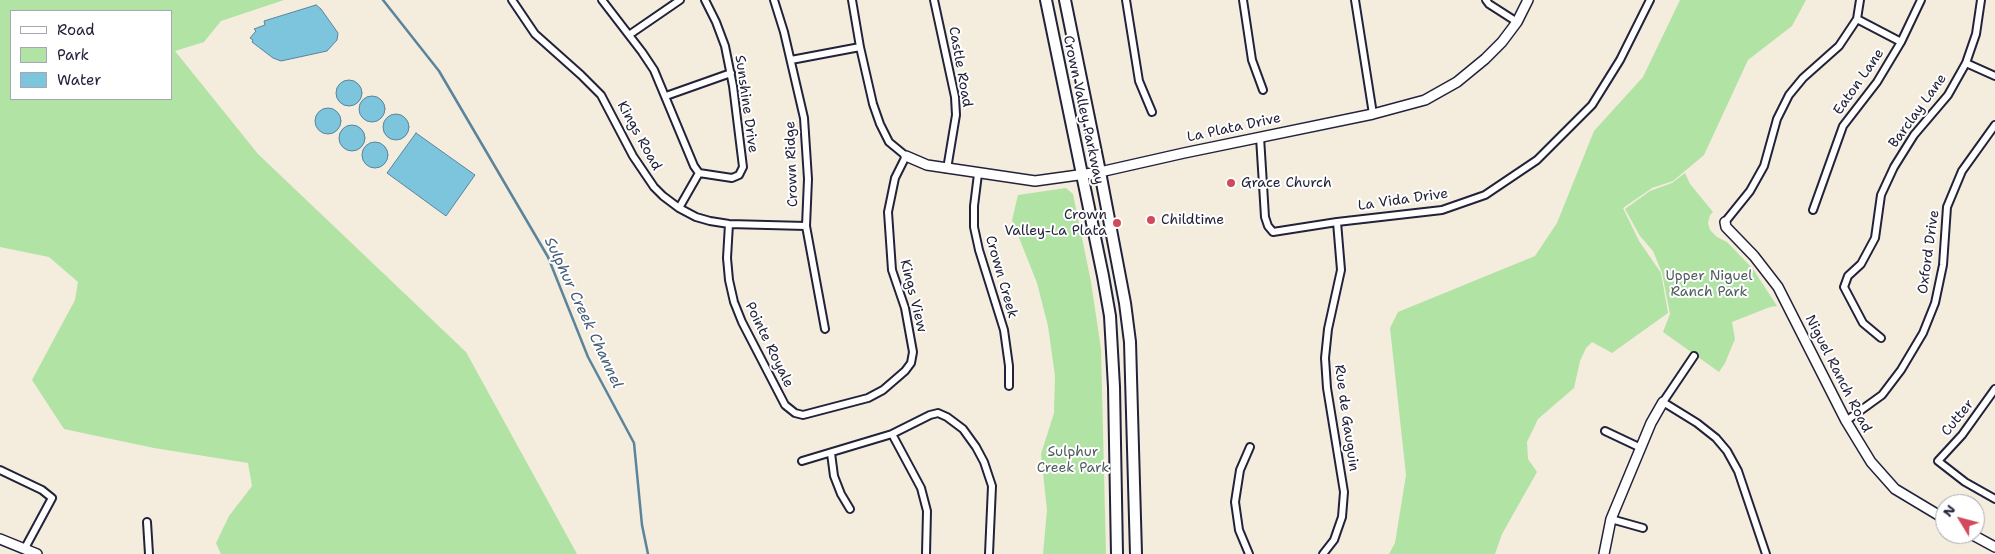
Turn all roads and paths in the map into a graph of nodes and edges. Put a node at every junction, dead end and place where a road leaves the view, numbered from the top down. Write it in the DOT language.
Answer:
graph roads {
  1 [pos="512,0"];
  2 [pos="602,0"];
  3 [pos="680,0"];
  4 [pos="705,0"];
  5 [pos="774,0"];
  6 [pos="852,0"];
  7 [pos="934,0"];
  8 [pos="1046,0"];
  9 [pos="1065,0"];
  10 [pos="1126,0"];
  11 [pos="1243,0"];
  12 [pos="1355,0"];
  13 [pos="1486,0"];
  14 [pos="1528,0"];
  15 [pos="1650,0"];
  16 [pos="1860,0"];
  17 [pos="1921,0"];
  18 [pos="1981,0"];
  19 [pos="1857,19"];
  20 [pos="1517,22"];
  21 [pos="629,35"];
  22 [pos="1901,42"];
  23 [pos="860,47"];
  24 [pos="790,60"];
  25 [pos="1966,63"];
  26 [pos="730,73"];
  27 [pos="1995,76"];
  28 [pos="1263,90"];
  29 [pos="666,96"];
  30 [pos="1152,112"];
  31 [pos="1373,114"];
  32 [pos="1995,125"];
  33 [pos="1260,137"];
  34 [pos="906,156"];
  35 [pos="946,169"];
  36 [pos="1100,172"];
  37 [pos="699,174"];
  38 [pos="978,174"];
  39 [pos="1082,175"];
  40 [pos="679,208"];
  41 [pos="1813,210"];
  42 [pos="1337,222"];
  43 [pos="1725,222"];
  44 [pos="729,224"];
  45 [pos="806,226"];
  46 [pos="825,329"];
  47 [pos="1881,338"];
  48 [pos="1694,356"];
  49 [pos="1009,386"];
  50 [pos="1995,389"];
  51 [pos="1662,402"];
  52 [pos="795,413"];
  53 [pos="1846,421"];
  54 [pos="1605,431"];
  55 [pos="892,434"];
  56 [pos="1250,447"];
  57 [pos="1640,448"];
  58 [pos="831,453"];
  59 [pos="802,461"];
  60 [pos="0,470"];
  61 [pos="1995,499"];
  62 [pos="850,509"];
  63 [pos="1935,513"];
  64 [pos="1611,519"];
  65 [pos="147,522"];
  66 [pos="1643,528"];
  67 [pos="0,539"];
  68 [pos="25,548"];
  69 [pos="37,554"];
  70 [pos="149,554"];
  71 [pos="926,554"];
  72 [pos="989,554"];
  73 [pos="1118,554"];
  74 [pos="1136,554"];
  75 [pos="1249,554"];
  76 [pos="1323,554"];
  77 [pos="1604,554"];
  78 [pos="1766,554"];
  1 -- 40 [label="street, Kings Road"];
  2 -- 21 [label="street"];
  3 -- 21 [label="street"];
  4 -- 26 [label="street, Sunshine Drive"];
  5 -- 24 [label="street, Crown Ridge"];
  6 -- 23 [label="street"];
  7 -- 35 [label="street, Castle Road"];
  8 -- 39 [label="main road, Crown Valley Parkway"];
  9 -- 36 [label="main road, Crown Valley Parkway"];
  10 -- 30 [label="street"];
  11 -- 28 [label="street"];
  12 -- 31 [label="street"];
  13 -- 20 [label="street"];
  14 -- 20 [label="street, La Plata Drive"];
  15 -- 42 [label="street, La Vida Drive"];
  16 -- 19 [label="street"];
  17 -- 22 [label="street, Eaton Lane"];
  18 -- 25 [label="street, Barclay Lane"];
  19 -- 22 [label="street"];
  19 -- 43 [label="street"];
  20 -- 31 [label="street, La Plata Drive"];
  21 -- 29 [label="street"];
  22 -- 41 [label="street, Eaton Lane"];
  23 -- 24 [label="street"];
  23 -- 34 [label="street"];
  24 -- 45 [label="street, Crown Ridge"];
  25 -- 27 [label="street"];
  25 -- 47 [label="street, Barclay Lane"];
  26 -- 29 [label="street"];
  26 -- 37 [label="street, Sunshine Drive"];
  29 -- 37 [label="street"];
  31 -- 33 [label="street, La Plata Drive"];
  32 -- 53 [label="street, Oxford Drive"];
  33 -- 36 [label="street, La Plata Drive"];
  33 -- 42 [label="street, La Vida Drive"];
  34 -- 35 [label="street, La Plata Drive"];
  34 -- 52 [label="street, Kings View"];
  35 -- 38 [label="street, La Plata Drive"];
  36 -- 39 [label="street, La Plata Drive"];
  36 -- 74 [label="main road, Crown Valley Parkway"];
  37 -- 40 [label="street"];
  38 -- 39 [label="street, La Plata Drive"];
  38 -- 49 [label="street, Crown Creek"];
  39 -- 73 [label="main road, Crown Valley Parkway"];
  40 -- 44 [label="street, Kings Road"];
  42 -- 76 [label="street, Rue de Gauguin"];
  43 -- 53 [label="street, Niguel Ranch Road"];
  44 -- 45 [label="street, Kings Road"];
  44 -- 52 [label="street, Pointe Royale"];
  45 -- 46 [label="street, Crown Ridge"];
  48 -- 51 [label="street"];
  50 -- 61 [label="street, Cutter"];
  51 -- 57 [label="street"];
  51 -- 78 [label="street"];
  53 -- 63 [label="street, Niguel Ranch Road"];
  54 -- 57 [label="street"];
  55 -- 58 [label="street"];
  55 -- 71 [label="street"];
  55 -- 72 [label="street"];
  56 -- 75 [label="street"];
  57 -- 64 [label="street"];
  58 -- 59 [label="street"];
  58 -- 62 [label="street"];
  60 -- 68 [label="street"];
  64 -- 66 [label="street"];
  64 -- 77 [label="street"];
  65 -- 70 [label="street"];
  67 -- 68 [label="street"];
  68 -- 69 [label="street"];
}
